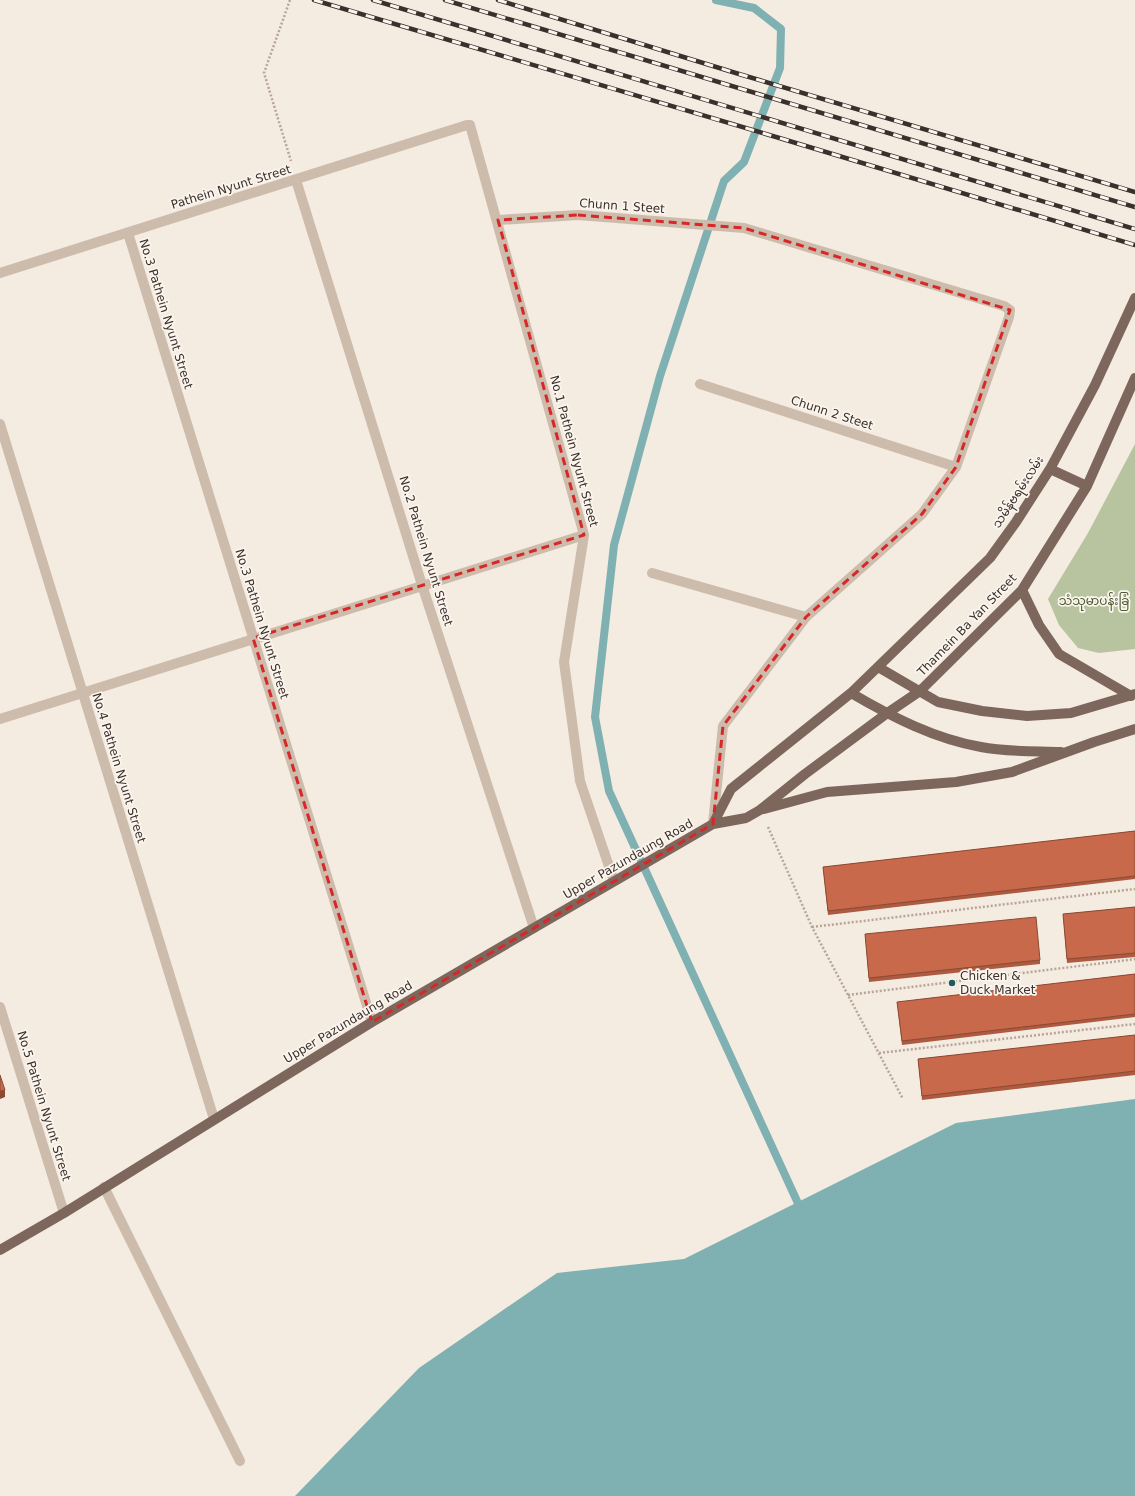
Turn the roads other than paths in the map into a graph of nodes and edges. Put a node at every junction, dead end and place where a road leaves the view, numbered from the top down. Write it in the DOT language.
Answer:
graph roads {
  1 [pos="470,125"];
  2 [pos="296,180"];
  3 [pos="498,220"];
  4 [pos="128,233"];
  5 [pos="0,273"];
  6 [pos="1135,298"];
  7 [pos="1135,378"];
  8 [pos="700,384"];
  9 [pos="0,424"];
  10 [pos="956,467"];
  11 [pos="1050,469"];
  12 [pos="1087,486"];
  13 [pos="584,535"];
  14 [pos="652,573"];
  15 [pos="422,585"];
  16 [pos="1022,590"];
  17 [pos="806,617"];
  18 [pos="253,638"];
  19 [pos="878,667"];
  20 [pos="920,691"];
  21 [pos="83,693"];
  22 [pos="851,693"];
  23 [pos="1133,695"];
  24 [pos="886,714"];
  25 [pos="0,719"];
  26 [pos="1135,730"];
  27 [pos="1067,752"];
  28 [pos="760,810"];
  29 [pos="713,824"];
  30 [pos="614,881"];
  31 [pos="534,928"];
  32 [pos="0,1007"];
  33 [pos="372,1022"];
  34 [pos="214,1119"];
  35 [pos="104,1188"];
  36 [pos="64,1213"];
  37 [pos="0,1250"];
  38 [pos="240,1461"];
  1 -- 2 [label="street, Pathein Nyunt Street"];
  1 -- 3 [label="street, No.1 Pathein Nyunt Street"];
  2 -- 4 [label="street, Pathein Nyunt Street"];
  2 -- 15 [label="street, No.2 Pathein Nyunt Street"];
  3 -- 10 [label="street, Chunn 1 Steet"];
  3 -- 13 [label="street, No.1 Pathein Nyunt Street"];
  4 -- 5 [label="street, Pathein Nyunt Street"];
  4 -- 18 [label="street, No.3 Pathein Nyunt Street"];
  6 -- 11 [label="main road, သမိန်ဗရမ်းလမ်း"];
  7 -- 12 [label="main road, Thamein Ba Yan Street"];
  8 -- 10 [label="street, Chunn 2 Steet"];
  9 -- 21 [label="street, No.4 Pathein Nyunt Street"];
  10 -- 17 [label="street"];
  11 -- 12 [label="main road"];
  11 -- 19 [label="main road, သမိန်ဗရမ်းလမ်း"];
  12 -- 16 [label="main road, Thamein Ba Yan Street"];
  13 -- 15 [label="street"];
  13 -- 30 [label="street, No.1 Pathein Nyunt Street"];
  14 -- 17 [label="street"];
  15 -- 18 [label="street"];
  15 -- 31 [label="street, No.2 Pathein Nyunt Street"];
  16 -- 20 [label="main road, Thamein Ba Yan Street"];
  16 -- 23 [label="main road"];
  17 -- 29 [label="street"];
  18 -- 21 [label="street"];
  18 -- 33 [label="street, No.3 Pathein Nyunt Street"];
  19 -- 20 [label="main road"];
  19 -- 22 [label="main road, သမိန်ဗရမ်းလမ်း"];
  20 -- 23 [label="main road"];
  20 -- 24 [label="main road, Thamein Ba Yan Street"];
  21 -- 25 [label="street"];
  21 -- 34 [label="street, No.4 Pathein Nyunt Street"];
  22 -- 24 [label="main road"];
  22 -- 29 [label="main road, သမိန်ဗရမ်းလမ်း"];
  24 -- 27 [label="main road"];
  24 -- 28 [label="main road, Thamein Ba Yan Street"];
  26 -- 27 [label="main road"];
  27 -- 28 [label="main road"];
  28 -- 29 [label="main road"];
  29 -- 30 [label="main road, Upper Pazundaung Road"];
  30 -- 31 [label="main road, Upper Pazundaung Road"];
  31 -- 33 [label="main road, Upper Pazundaung Road"];
  32 -- 36 [label="street, No.5 Pathein Nyunt Street"];
  33 -- 34 [label="main road, Upper Pazundaung Road"];
  34 -- 35 [label="main road, Upper Pazundaung Road"];
  35 -- 36 [label="main road, Upper Pazundaung Road"];
  35 -- 38 [label="street"];
  36 -- 37 [label="main road, Upper Pazundaung Road"];
}
